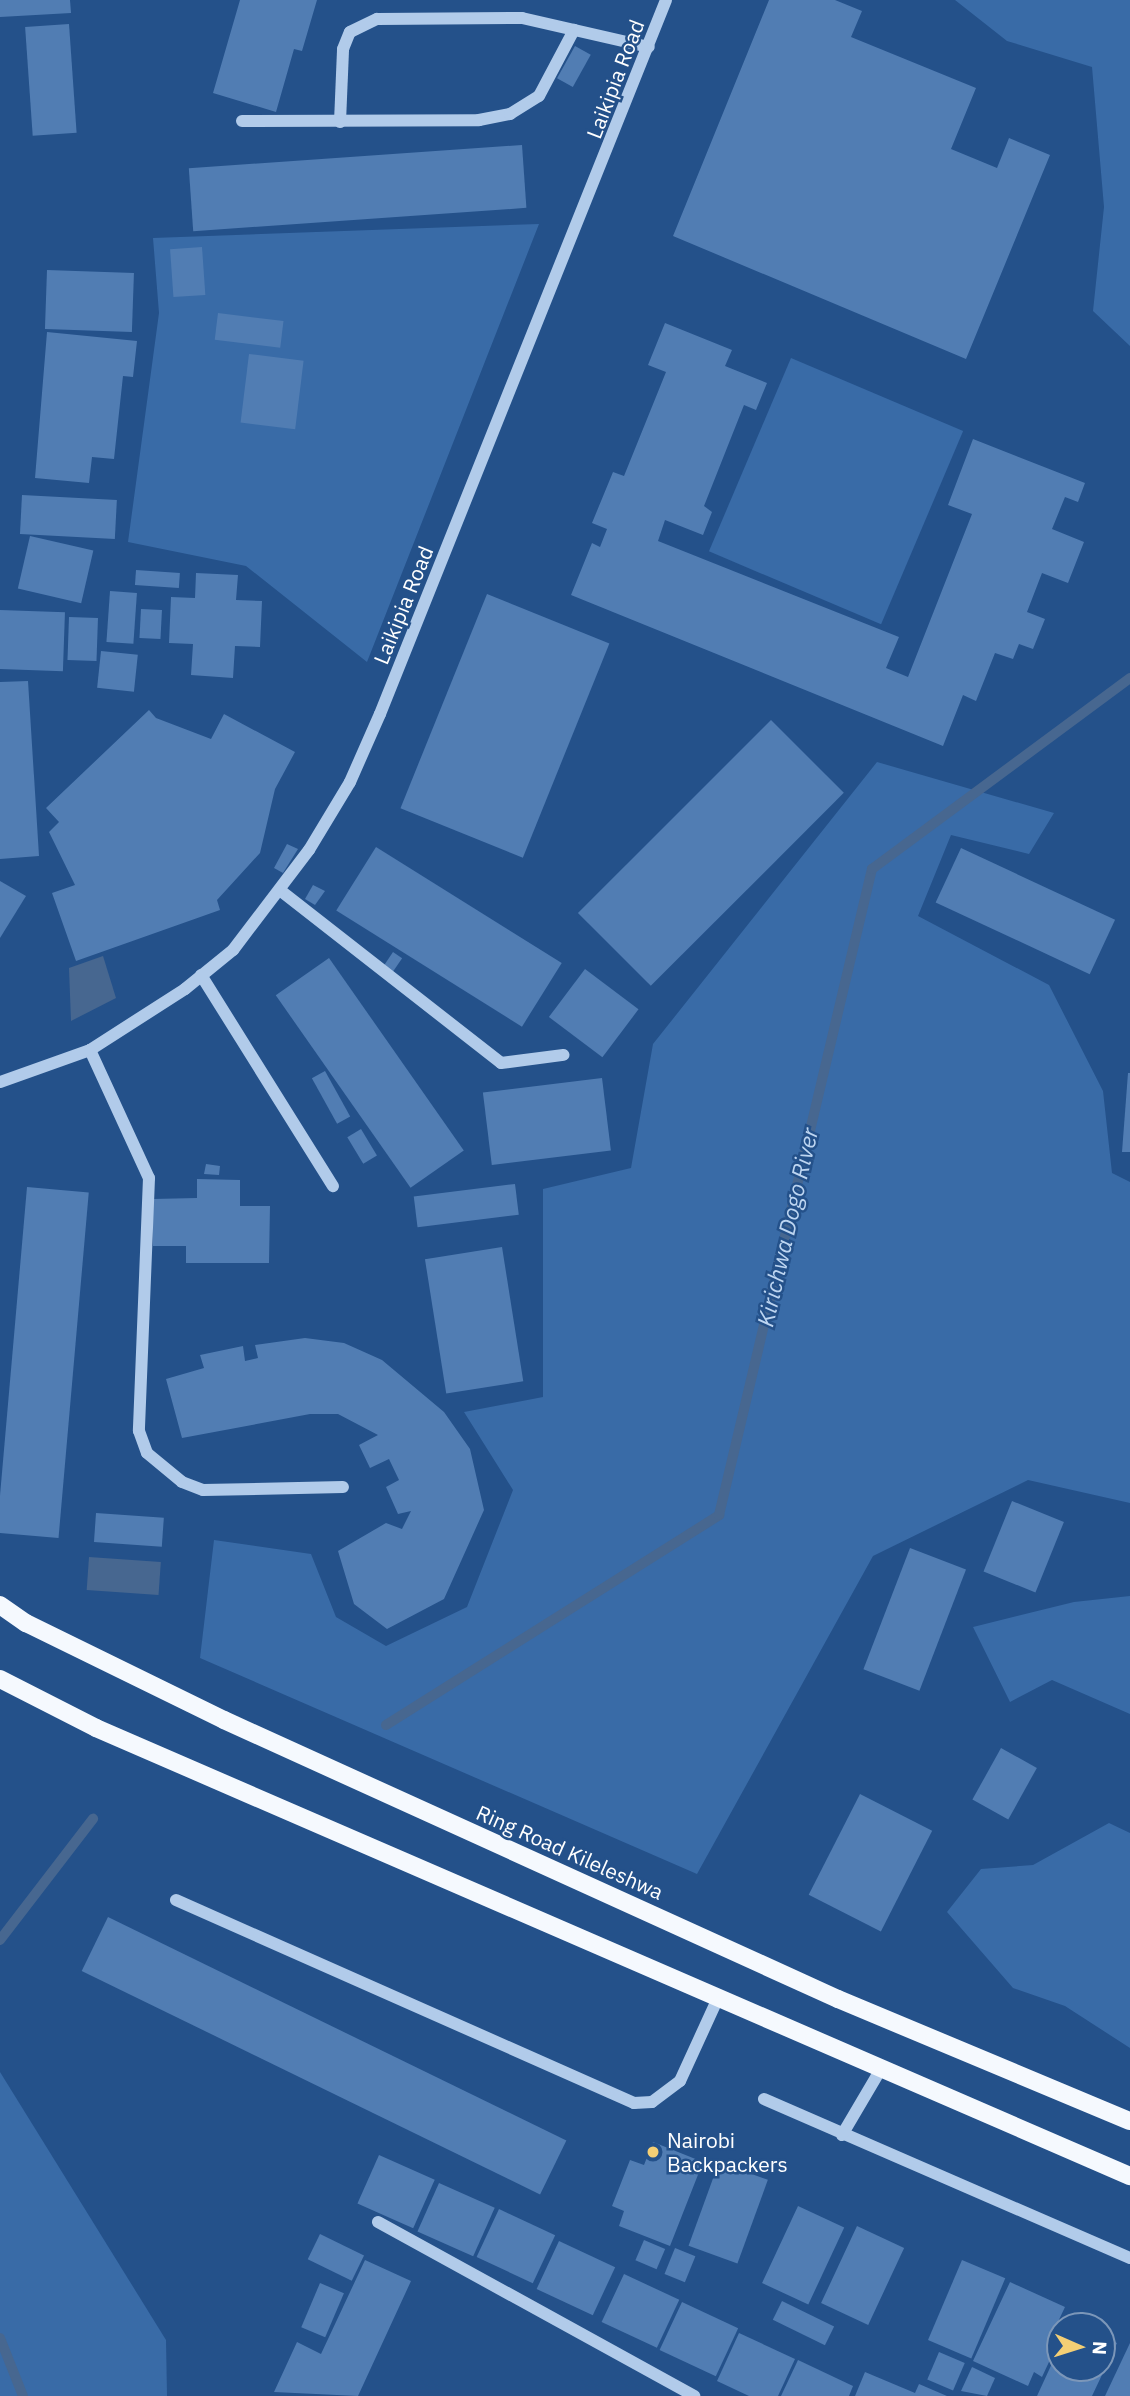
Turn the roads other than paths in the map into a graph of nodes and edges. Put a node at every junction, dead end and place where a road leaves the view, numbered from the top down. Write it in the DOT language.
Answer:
graph roads {
  1 [pos="666,0"];
  2 [pos="574,30"];
  3 [pos="649,47"];
  4 [pos="242,121"];
  5 [pos="340,122"];
  6 [pos="281,891"];
  7 [pos="201,975"];
  8 [pos="90,1050"];
  9 [pos="563,1055"];
  10 [pos="0,1082"];
  11 [pos="333,1186"];
  12 [pos="343,1487"];
  13 [pos="0,1605"];
  14 [pos="0,1679"];
  15 [pos="176,1900"];
  16 [pos="719,1996"];
  17 [pos="882,2067"];
  18 [pos="764,2099"];
  19 [pos="1130,2121"];
  20 [pos="842,2135"];
  21 [pos="1130,2176"];
  22 [pos="378,2222"];
  23 [pos="1130,2258"];
  24 [pos="694,2396"];
  1 -- 3 [label="street, Laikipia Road"];
  2 -- 3 [label="street"];
  2 -- 5 [label="street"];
  2 -- 5 [label="street"];
  3 -- 6 [label="street, Laikipia Road"];
  4 -- 5 [label="street"];
  6 -- 7 [label="street, Laikipia Road"];
  6 -- 9 [label="street"];
  7 -- 8 [label="street, Laikipia Road"];
  7 -- 11 [label="street"];
  8 -- 10 [label="street, Laikipia Road"];
  8 -- 12 [label="street"];
  13 -- 19 [label="main road, Ring Road Kileleshwa"];
  14 -- 16 [label="main road"];
  15 -- 16 [label="street"];
  16 -- 17 [label="main road"];
  17 -- 20 [label="street"];
  17 -- 21 [label="main road"];
  18 -- 20 [label="street"];
  20 -- 23 [label="street"];
  22 -- 24 [label="street"];
}
